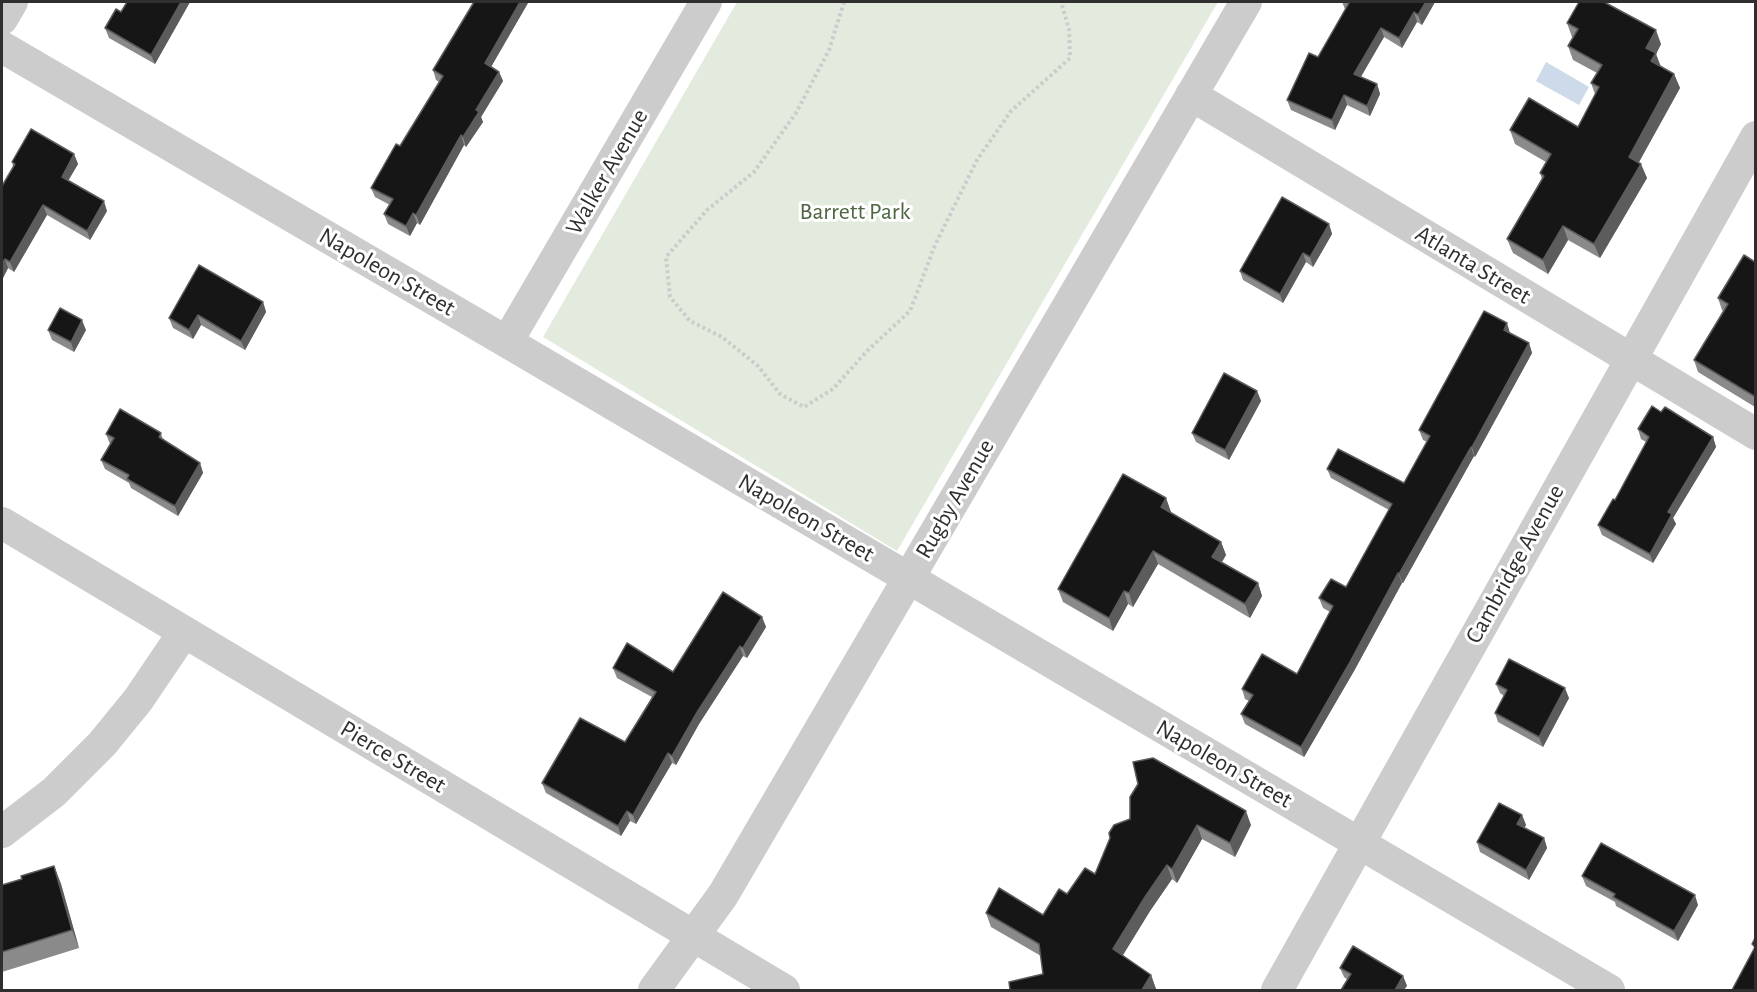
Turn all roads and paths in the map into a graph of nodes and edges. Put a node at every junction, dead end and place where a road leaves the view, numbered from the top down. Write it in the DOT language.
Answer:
graph roads {
  1 [pos="12,2"];
  2 [pos="706,2"];
  3 [pos="844,2"];
  4 [pos="1061,2"];
  5 [pos="1246,2"];
  6 [pos="2,19"];
  7 [pos="2,47"];
  8 [pos="1191,95"];
  9 [pos="1755,137"];
  10 [pos="507,342"];
  11 [pos="1630,360"];
  12 [pos="1755,434"];
  13 [pos="2,523"];
  14 [pos="908,578"];
  15 [pos="184,632"];
  16 [pos="2,832"];
  17 [pos="1358,843"];
  18 [pos="694,936"];
  19 [pos="654,990"];
  20 [pos="784,990"];
  21 [pos="1277,990"];
  22 [pos="1609,990"];
  1 -- 6 [label="street"];
  2 -- 10 [label="street, Walker Avenue"];
  3 -- 4 [label="path"];
  5 -- 8 [label="street, Rugby Avenue"];
  7 -- 10 [label="street, Napoleon Street"];
  8 -- 11 [label="street, Atlanta Street"];
  8 -- 14 [label="street, Rugby Avenue"];
  9 -- 11 [label="street, Cambridge Avenue"];
  10 -- 14 [label="street, Napoleon Street"];
  11 -- 12 [label="street, Atlanta Street"];
  11 -- 17 [label="street, Cambridge Avenue"];
  13 -- 15 [label="street, Pierce Street"];
  14 -- 17 [label="street, Napoleon Street"];
  14 -- 18 [label="street, Rugby Avenue"];
  15 -- 16 [label="street"];
  15 -- 18 [label="street, Pierce Street"];
  17 -- 21 [label="street, Cambridge Avenue"];
  17 -- 22 [label="street, Napoleon Street"];
  18 -- 19 [label="street, Rugby Avenue"];
  18 -- 20 [label="street, Pierce Street"];
}
